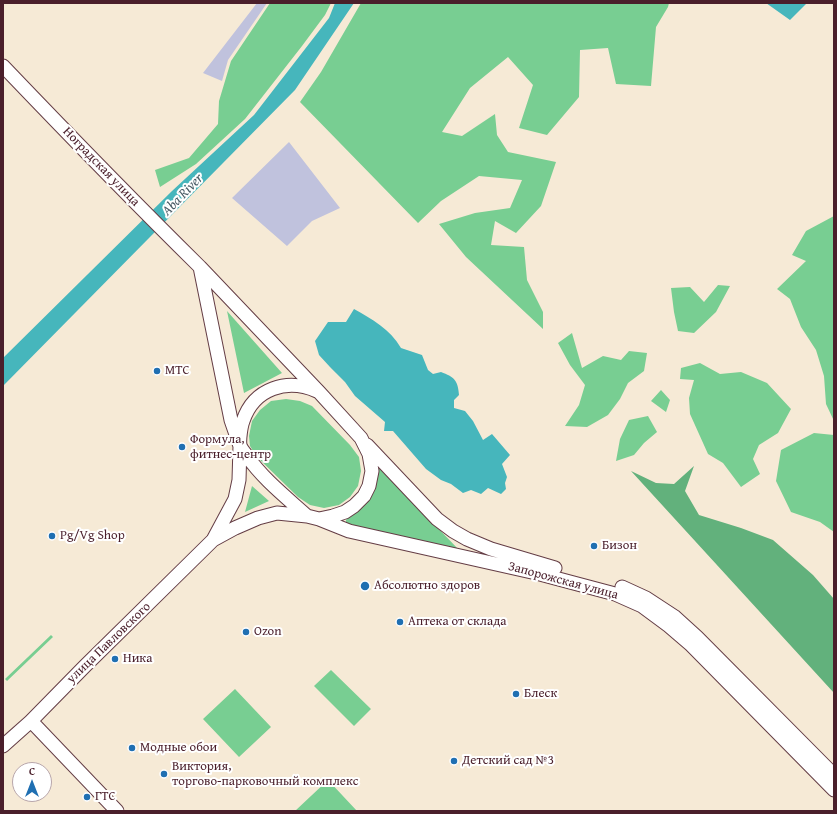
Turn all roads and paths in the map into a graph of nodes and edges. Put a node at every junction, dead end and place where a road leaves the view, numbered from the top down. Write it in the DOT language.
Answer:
graph roads {
  1 [pos="3,66"];
  2 [pos="200,267"];
  3 [pos="320,392"];
  4 [pos="361,438"];
  5 [pos="240,446"];
  6 [pos="313,517"];
  7 [pos="213,540"];
  8 [pos="31,721"];
  9 [pos="3,746"];
  10 [pos="834,775"];
  11 [pos="834,790"];
  12 [pos="117,811"];
  1 -- 2 [label="main road, Ноградская улица"];
  2 -- 3 [label="main road, Ноградская улица"];
  2 -- 5 [label="main road"];
  3 -- 4 [label="main road"];
  3 -- 5 [label="main road"];
  4 -- 6 [label="main road"];
  4 -- 10 [label="main road, Запорожская улица"];
  5 -- 6 [label="main road"];
  5 -- 7 [label="main road, улица Павловского"];
  6 -- 7 [label="main road, улица Павловского"];
  6 -- 11 [label="main road, Запорожская улица"];
  7 -- 8 [label="main road, улица Павловского"];
  8 -- 9 [label="main road, улица Павловского"];
  8 -- 12 [label="main road"];
}
